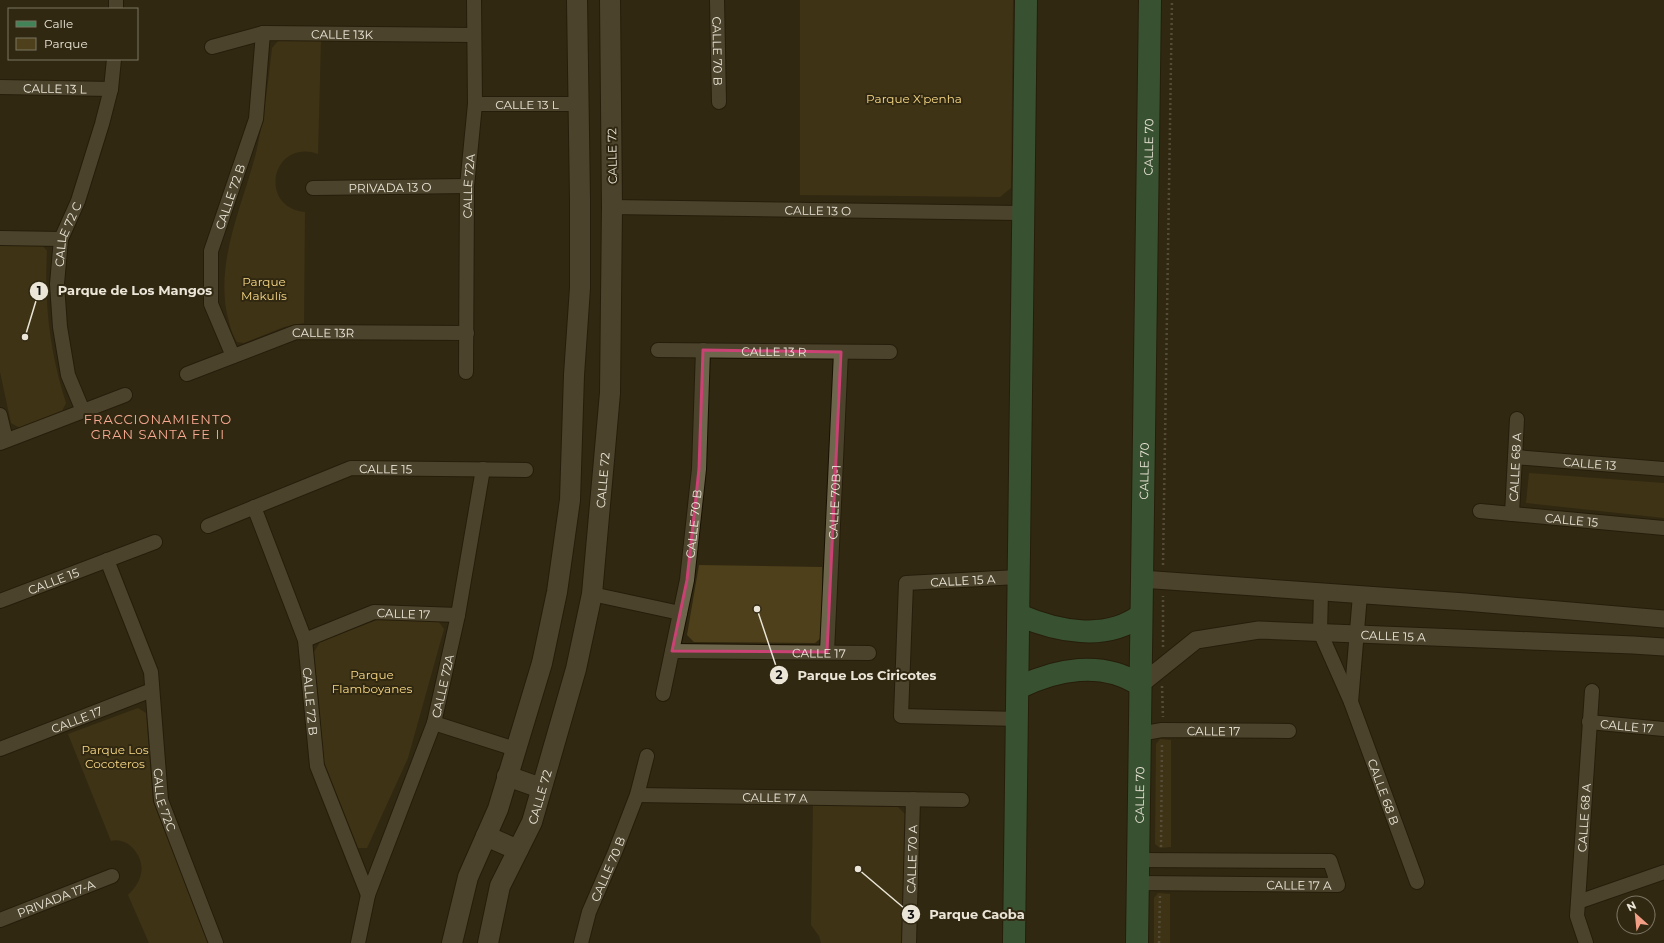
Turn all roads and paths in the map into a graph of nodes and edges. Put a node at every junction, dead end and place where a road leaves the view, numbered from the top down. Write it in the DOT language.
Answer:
graph roads {
  1 [pos="474,0"];
  2 [pos="577,0"];
  3 [pos="610,0"];
  4 [pos="717,0"];
  5 [pos="1026,0"];
  6 [pos="1150,0"];
  7 [pos="1172,0"];
  8 [pos="263,33"];
  9 [pos="474,35"];
  10 [pos="577,36"];
  11 [pos="610,37"];
  12 [pos="212,47"];
  13 [pos="114,60"];
  14 [pos="0,87"];
  15 [pos="111,89"];
  16 [pos="718,102"];
  17 [pos="475,104"];
  18 [pos="578,104"];
  19 [pos="467,186"];
  20 [pos="313,188"];
  21 [pos="612,207"];
  22 [pos="1024,213"];
  23 [pos="0,238"];
  24 [pos="61,239"];
  25 [pos="580,288"];
  26 [pos="611,292"];
  27 [pos="467,333"];
  28 [pos="658,350"];
  29 [pos="703,350"];
  30 [pos="841,352"];
  31 [pos="890,352"];
  32 [pos="233,356"];
  33 [pos="466,372"];
  34 [pos="187,374"];
  35 [pos="125,395"];
  36 [pos="83,412"];
  37 [pos="0,415"];
  38 [pos="1517,419"];
  39 [pos="3,442"];
  40 [pos="1515,457"];
  41 [pos="483,469"];
  42 [pos="1664,469"];
  43 [pos="526,470"];
  44 [pos="570,500"];
  45 [pos="254,507"];
  46 [pos="599,509"];
  47 [pos="1480,511"];
  48 [pos="1512,514"];
  49 [pos="208,526"];
  50 [pos="1664,528"];
  51 [pos="155,542"];
  52 [pos="107,560"];
  53 [pos="1019,577"];
  54 [pos="1141,579"];
  55 [pos="1163,581"];
  56 [pos="1321,592"];
  57 [pos="592,594"];
  58 [pos="1360,595"];
  59 [pos="0,601"];
  60 [pos="680,613"];
  61 [pos="458,615"];
  62 [pos="1019,616"];
  63 [pos="1141,616"];
  64 [pos="1664,619"];
  65 [pos="1320,632"];
  66 [pos="1358,634"];
  67 [pos="306,640"];
  68 [pos="1664,648"];
  69 [pos="672,651"];
  70 [pos="827,652"];
  71 [pos="869,653"];
  72 [pos="1162,667"];
  73 [pos="1140,685"];
  74 [pos="1018,688"];
  75 [pos="152,690"];
  76 [pos="1592,691"];
  77 [pos="664,694"];
  78 [pos="1351,702"];
  79 [pos="1018,719"];
  80 [pos="1589,722"];
  81 [pos="434,723"];
  82 [pos="1664,729"];
  83 [pos="1162,730"];
  84 [pos="1289,731"];
  85 [pos="1139,734"];
  86 [pos="0,749"];
  87 [pos="514,749"];
  88 [pos="647,756"];
  89 [pos="507,776"];
  90 [pos="541,788"];
  91 [pos="637,796"];
  92 [pos="912,799"];
  93 [pos="962,800"];
  94 [pos="486,836"];
  95 [pos="518,850"];
  96 [pos="1138,860"];
  97 [pos="1161,860"];
  98 [pos="1664,872"];
  99 [pos="112,876"];
  100 [pos="1417,882"];
  101 [pos="1138,883"];
  102 [pos="1160,883"];
  103 [pos="368,895"];
  104 [pos="1578,902"];
  105 [pos="0,920"];
  106 [pos="216,943"];
  107 [pos="358,943"];
  108 [pos="452,943"];
  109 [pos="488,943"];
  110 [pos="581,943"];
  111 [pos="909,943"];
  112 [pos="1014,943"];
  113 [pos="1137,943"];
  114 [pos="1159,943"];
  115 [pos="1586,943"];
  1 -- 9 [label="street, CALLE 72A"];
  2 -- 10 [label="main road"];
  3 -- 11 [label="main road, CALLE 72"];
  4 -- 16 [label="street, CALLE 70 B"];
  5 -- 22 [label="main road"];
  6 -- 54 [label="main road, CALLE 70"];
  7 -- 55 [label="path"];
  8 -- 9 [label="street, CALLE 13K"];
  8 -- 12 [label="street, CALLE 13K"];
  8 -- 32 [label="street, CALLE 72 B"];
  9 -- 17 [label="street, CALLE 72A"];
  10 -- 11 [label="main road"];
  10 -- 18 [label="main road"];
  11 -- 21 [label="main road, CALLE 72"];
  13 -- 15 [label="street, CALLE 72 C"];
  14 -- 15 [label="street, CALLE 13 L"];
  15 -- 24 [label="street, CALLE 72 C"];
  17 -- 18 [label="street, CALLE 13 L"];
  17 -- 19 [label="street, CALLE 72A"];
  18 -- 25 [label="main road"];
  19 -- 20 [label="street, PRIVADA 13 O"];
  19 -- 27 [label="street, CALLE 72A"];
  21 -- 22 [label="street, CALLE 13 O"];
  21 -- 26 [label="main road, CALLE 72"];
  22 -- 53 [label="main road"];
  23 -- 24 [label="street"];
  24 -- 36 [label="street, CALLE 72 C"];
  25 -- 26 [label="main road"];
  25 -- 44 [label="main road"];
  26 -- 46 [label="main road, CALLE 72"];
  27 -- 32 [label="street, CALLE 13R"];
  27 -- 33 [label="street, CALLE 72A"];
  28 -- 29 [label="street, CALLE 13 R"];
  29 -- 30 [label="street, CALLE 13 R"];
  29 -- 60 [label="street, CALLE 70 B"];
  30 -- 31 [label="street, CALLE 13 R"];
  30 -- 70 [label="street, CALLE 70B-1"];
  32 -- 34 [label="street, CALLE 13R"];
  35 -- 36 [label="street"];
  36 -- 39 [label="street"];
  37 -- 39 [label="street"];
  38 -- 40 [label="street, CALLE 68 A"];
  40 -- 42 [label="street, CALLE 13"];
  40 -- 48 [label="street, CALLE 68 A"];
  41 -- 43 [label="street, CALLE 15"];
  41 -- 45 [label="street, CALLE 15"];
  41 -- 61 [label="street, CALLE 72A"];
  44 -- 46 [label="main road"];
  44 -- 87 [label="main road"];
  45 -- 49 [label="street, CALLE 15"];
  45 -- 67 [label="street, CALLE 72 B"];
  46 -- 57 [label="main road, CALLE 72"];
  47 -- 48 [label="street, CALLE 15"];
  48 -- 50 [label="street, CALLE 15"];
  51 -- 52 [label="street, CALLE 15"];
  52 -- 59 [label="street, CALLE 15"];
  52 -- 75 [label="street, CALLE 72C"];
  53 -- 62 [label="main road"];
  53 -- 79 [label="street, CALLE 15 A"];
  54 -- 55 [label="street"];
  54 -- 63 [label="main road, CALLE 70"];
  55 -- 56 [label="street"];
  55 -- 72 [label="path"];
  56 -- 58 [label="street"];
  56 -- 65 [label="street, CALLE 68 B"];
  57 -- 60 [label="street"];
  57 -- 90 [label="main road, CALLE 72"];
  58 -- 64 [label="street"];
  58 -- 66 [label="street, CALLE 68 B"];
  60 -- 69 [label="street, CALLE 70 B"];
  61 -- 67 [label="street, CALLE 17"];
  61 -- 81 [label="street, CALLE 72A"];
  62 -- 63 [label="main road"];
  62 -- 74 [label="main road"];
  63 -- 73 [label="main road, CALLE 70"];
  65 -- 66 [label="street, CALLE 15 A"];
  65 -- 72 [label="street, CALLE 15 A"];
  65 -- 78 [label="street, CALLE 68 B"];
  66 -- 68 [label="street, CALLE 15 A"];
  66 -- 78 [label="street, CALLE 68 B"];
  67 -- 103 [label="street, CALLE 72 B"];
  69 -- 70 [label="street, CALLE 17"];
  69 -- 77 [label="street, CALLE 70 B"];
  70 -- 71 [label="street, CALLE 17"];
  72 -- 73 [label="street, CALLE 15 A"];
  72 -- 83 [label="path"];
  73 -- 74 [label="main road"];
  73 -- 85 [label="main road, CALLE 70"];
  74 -- 79 [label="main road"];
  75 -- 86 [label="street, CALLE 17"];
  75 -- 106 [label="street, CALLE 72C"];
  76 -- 80 [label="street, CALLE 68 A"];
  78 -- 100 [label="street, CALLE 68 B"];
  79 -- 112 [label="main road"];
  80 -- 82 [label="street, CALLE 17"];
  80 -- 104 [label="street, CALLE 68 A"];
  81 -- 87 [label="street"];
  81 -- 103 [label="street, CALLE 72A"];
  83 -- 84 [label="street, CALLE 17"];
  83 -- 85 [label="street, CALLE 17"];
  83 -- 97 [label="path"];
  85 -- 96 [label="main road, CALLE 70"];
  87 -- 89 [label="main road"];
  88 -- 91 [label="street, CALLE 70 B"];
  89 -- 90 [label="main road"];
  89 -- 94 [label="main road"];
  90 -- 95 [label="main road, CALLE 72"];
  91 -- 92 [label="street, CALLE 17 A"];
  91 -- 110 [label="street, CALLE 70 B"];
  92 -- 93 [label="street, CALLE 17 A"];
  92 -- 111 [label="street, CALLE 70 A"];
  94 -- 95 [label="main road"];
  94 -- 108 [label="main road"];
  95 -- 109 [label="main road, CALLE 72"];
  96 -- 97 [label="street, CALLE 17 A"];
  96 -- 101 [label="main road, CALLE 70"];
  97 -- 102 [label="street, CALLE 17 A"];
  98 -- 104 [label="street"];
  99 -- 105 [label="street, PRIVADA 17-A"];
  101 -- 102 [label="street, CALLE 17 A"];
  101 -- 113 [label="main road, CALLE 70"];
  102 -- 114 [label="path"];
  103 -- 107 [label="street, CALLE 72A"];
  104 -- 115 [label="street, CALLE 68 A"];
}
